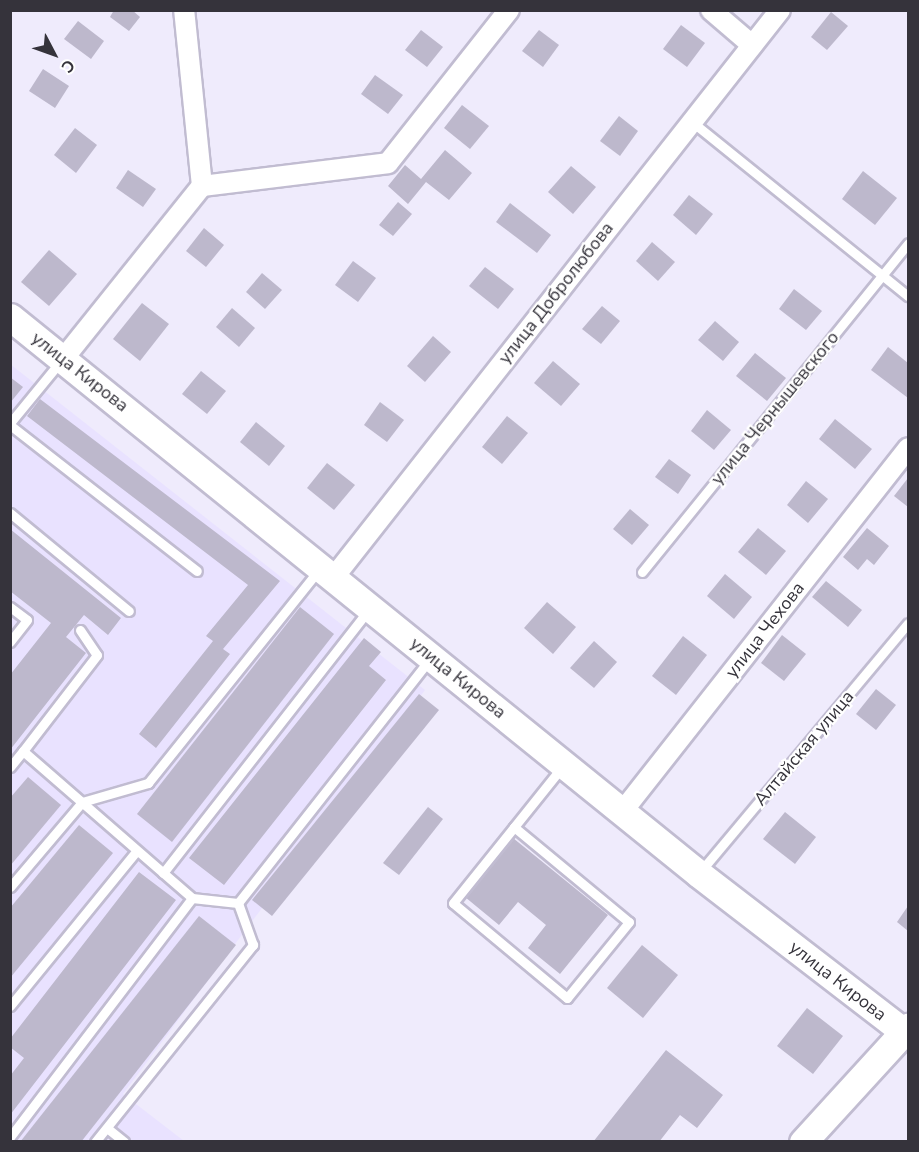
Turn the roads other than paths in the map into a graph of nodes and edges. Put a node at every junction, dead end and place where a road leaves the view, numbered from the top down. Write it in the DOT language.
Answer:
graph roads {
  1 [pos="184,10"];
  2 [pos="509,10"];
  3 [pos="711,10"];
  4 [pos="780,10"];
  5 [pos="752,45"];
  6 [pos="691,121"];
  7 [pos="202,186"];
  8 [pos="909,243"];
  9 [pos="883,275"];
  10 [pos="909,296"];
  11 [pos="10,317"];
  12 [pos="64,358"];
  13 [pos="10,424"];
  14 [pos="909,448"];
  15 [pos="10,513"];
  16 [pos="197,571"];
  17 [pos="328,572"];
  18 [pos="642,572"];
  19 [pos="10,607"];
  20 [pos="371,607"];
  21 [pos="129,611"];
  22 [pos="909,623"];
  23 [pos="80,630"];
  24 [pos="10,642"];
  25 [pos="432,656"];
  26 [pos="23,751"];
  27 [pos="564,765"];
  28 [pos="10,767"];
  29 [pos="82,802"];
  30 [pos="622,812"];
  31 [pos="514,827"];
  32 [pos="135,853"];
  33 [pos="163,873"];
  34 [pos="699,873"];
  35 [pos="10,887"];
  36 [pos="192,898"];
  37 [pos="238,903"];
  38 [pos="10,1006"];
  39 [pos="907,1031"];
  40 [pos="107,1128"];
  41 [pos="10,1137"];
  42 [pos="95,1142"];
  43 [pos="124,1142"];
  44 [pos="802,1142"];
  1 -- 7 [label="street"];
  2 -- 7 [label="street"];
  3 -- 5 [label="street"];
  4 -- 5 [label="street, улица Добролюбова"];
  5 -- 6 [label="street, улица Добролюбова"];
  6 -- 9 [label="lane"];
  6 -- 17 [label="street, улица Добролюбова"];
  7 -- 12 [label="street"];
  8 -- 9 [label="lane, улица Чернышевского"];
  9 -- 10 [label="lane"];
  9 -- 18 [label="lane, улица Чернышевского"];
  11 -- 12 [label="main road, улица Кирова"];
  12 -- 13 [label="lane"];
  12 -- 17 [label="main road, улица Кирова"];
  13 -- 16 [label="lane"];
  14 -- 30 [label="street, улица Чехова"];
  15 -- 21 [label="lane"];
  17 -- 20 [label="main road, улица Кирова"];
  17 -- 29 [label="lane"];
  19 -- 24 [label="lane"];
  20 -- 25 [label="main road, улица Кирова"];
  20 -- 33 [label="lane"];
  22 -- 34 [label="lane, Алтайская улица"];
  23 -- 26 [label="lane"];
  25 -- 27 [label="main road, улица Кирова"];
  25 -- 37 [label="lane"];
  26 -- 28 [label="lane"];
  26 -- 29 [label="lane"];
  27 -- 30 [label="main road, улица Кирова"];
  27 -- 31 [label="lane"];
  29 -- 32 [label="lane"];
  29 -- 35 [label="lane"];
  30 -- 34 [label="main road, улица Кирова"];
  31 -- 31 [label="lane"];
  32 -- 33 [label="lane"];
  32 -- 38 [label="lane"];
  33 -- 36 [label="lane"];
  34 -- 39 [label="main road, улица Кирова"];
  36 -- 37 [label="lane"];
  36 -- 41 [label="lane"];
  37 -- 40 [label="lane"];
  39 -- 44 [label="main road"];
  40 -- 42 [label="lane"];
  40 -- 43 [label="lane"];
}
